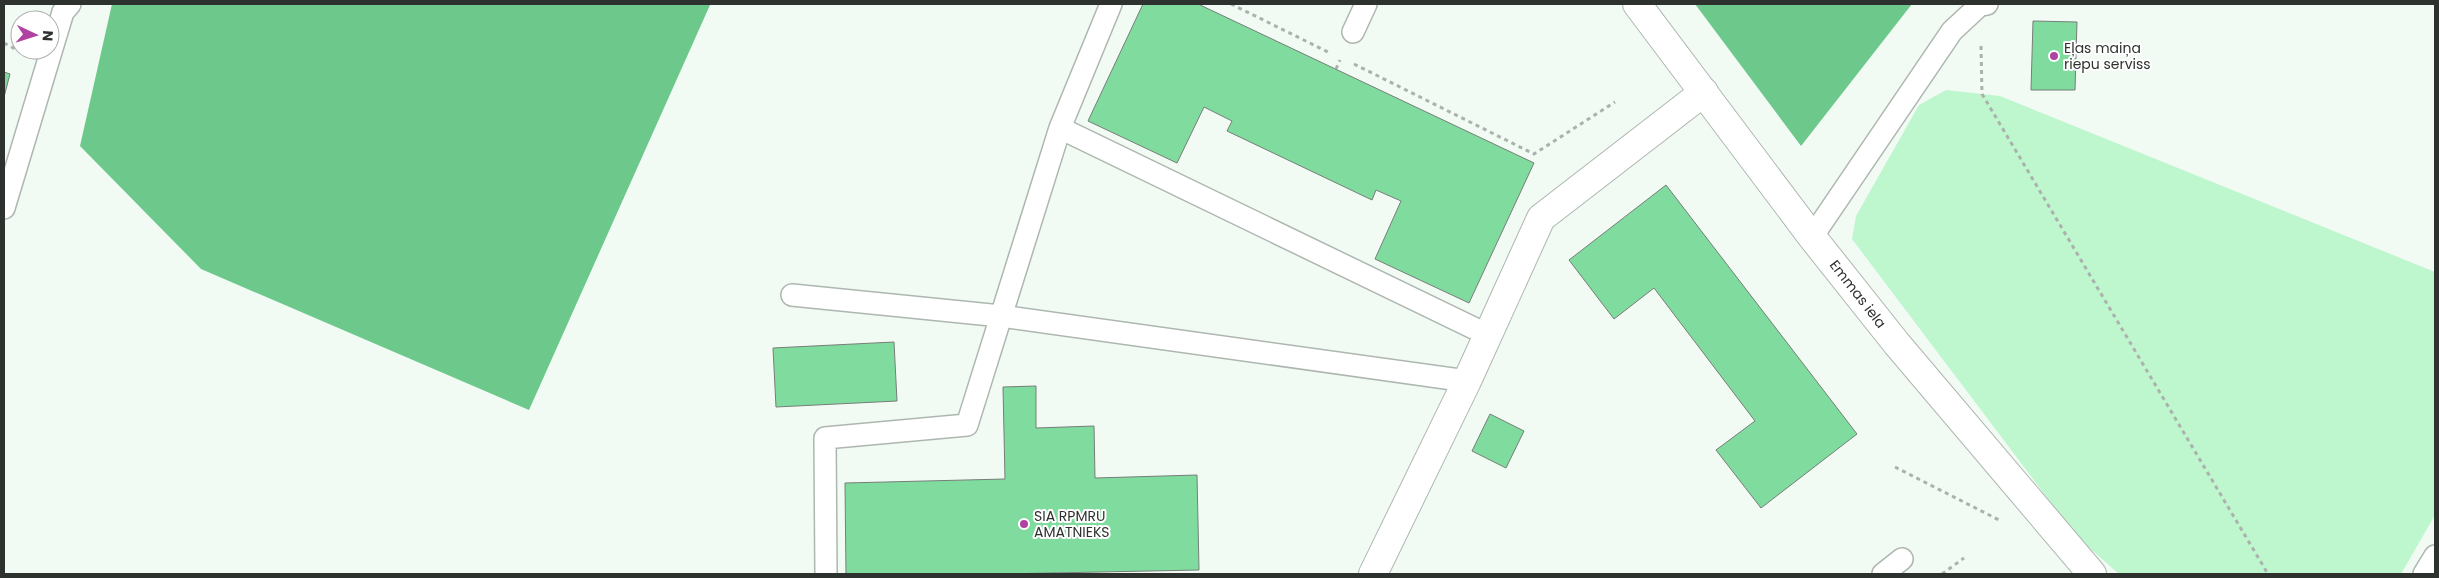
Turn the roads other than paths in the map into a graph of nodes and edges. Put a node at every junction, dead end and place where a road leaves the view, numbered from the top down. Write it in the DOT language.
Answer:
graph roads {
  1 [pos="70,4"];
  2 [pos="1111,4"];
  3 [pos="1366,4"];
  4 [pos="1637,4"];
  5 [pos="1984,4"];
  6 [pos="1353,32"];
  7 [pos="1704,92"];
  8 [pos="1060,128"];
  9 [pos="4,208"];
  10 [pos="1812,237"];
  11 [pos="792,295"];
  12 [pos="1001,316"];
  13 [pos="1488,335"];
  14 [pos="1467,381"];
  15 [pos="2435,556"];
  16 [pos="1902,560"];
  17 [pos="826,574"];
  18 [pos="1373,574"];
  19 [pos="1883,574"];
  20 [pos="2092,574"];
  21 [pos="2424,574"];
  1 -- 9 [label="lane"];
  2 -- 8 [label="lane"];
  3 -- 6 [label="lane"];
  4 -- 7 [label="main road, Emmas iela"];
  5 -- 10 [label="lane"];
  7 -- 10 [label="main road, Emmas iela"];
  7 -- 13 [label="main road"];
  8 -- 12 [label="lane"];
  8 -- 13 [label="lane"];
  10 -- 20 [label="main road, Emmas iela"];
  11 -- 12 [label="lane"];
  12 -- 14 [label="lane"];
  12 -- 17 [label="lane"];
  13 -- 14 [label="main road"];
  14 -- 18 [label="main road"];
  15 -- 21 [label="lane"];
  16 -- 19 [label="lane"];
}
